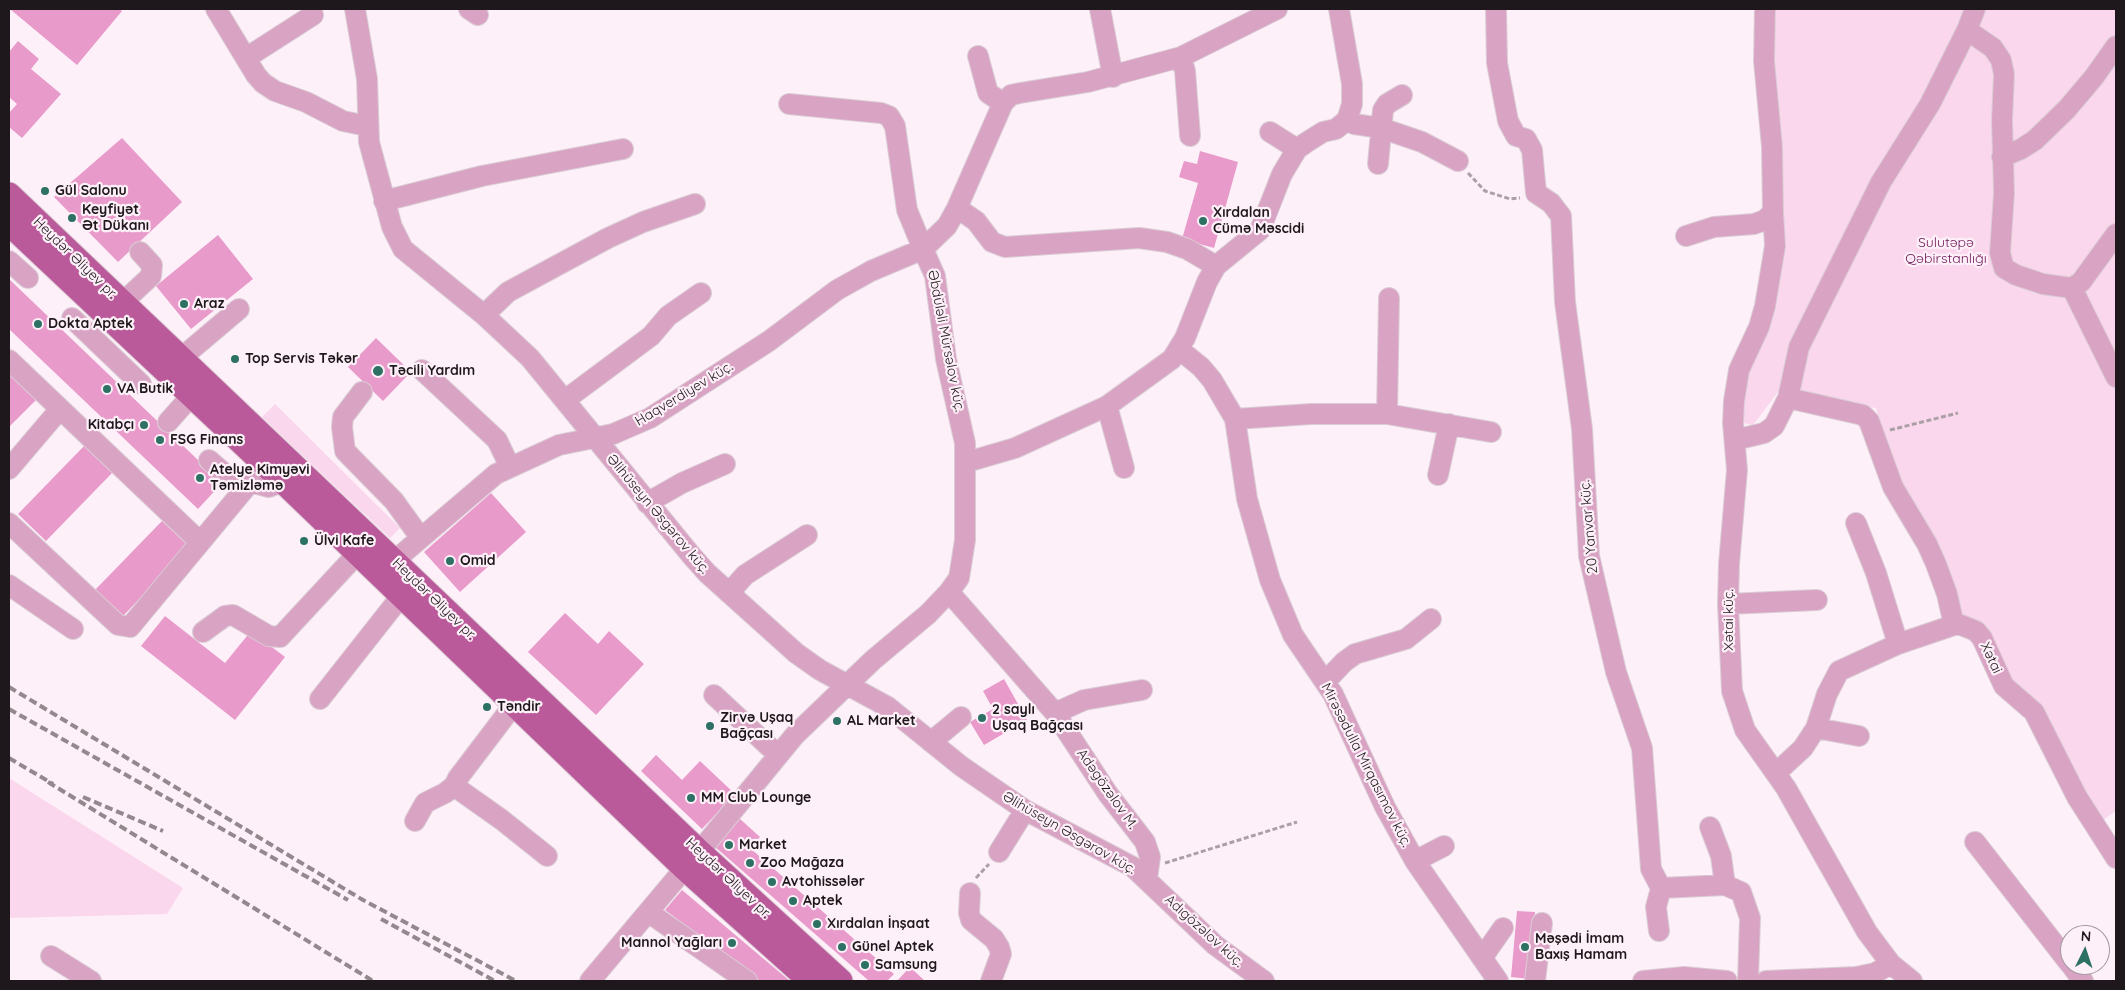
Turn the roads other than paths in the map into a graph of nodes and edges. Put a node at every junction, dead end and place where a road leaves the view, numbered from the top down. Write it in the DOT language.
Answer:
graph roads {
  1 [pos="216,9"];
  2 [pos="355,9"];
  3 [pos="1100,9"];
  4 [pos="1278,9"];
  5 [pos="1339,9"];
  6 [pos="1496,9"];
  7 [pos="1765,9"];
  8 [pos="1975,9"];
  9 [pos="313,15"];
  10 [pos="1968,30"];
  11 [pos="2116,46"];
  12 [pos="978,56"];
  13 [pos="1181,57"];
  14 [pos="246,58"];
  15 [pos="1113,77"];
  16 [pos="1402,95"];
  17 [pos="1003,103"];
  18 [pos="789,104"];
  19 [pos="1347,120"];
  20 [pos="368,126"];
  21 [pos="1381,128"];
  22 [pos="1270,132"];
  23 [pos="1190,136"];
  24 [pos="623,149"];
  25 [pos="1297,149"];
  26 [pos="2002,157"];
  27 [pos="1458,161"];
  28 [pos="1378,164"];
  29 [pos="9,195"];
  30 [pos="384,201"];
  31 [pos="695,204"];
  32 [pos="957,208"];
  33 [pos="1773,212"];
  34 [pos="9,223"];
  35 [pos="2116,234"];
  36 [pos="1686,236"];
  37 [pos="923,248"];
  38 [pos="140,252"];
  39 [pos="9,260"];
  40 [pos="1216,266"];
  41 [pos="28,278"];
  42 [pos="2072,288"];
  43 [pos="701,293"];
  44 [pos="1389,298"];
  45 [pos="122,303"];
  46 [pos="239,309"];
  47 [pos="484,315"];
  48 [pos="72,318"];
  49 [pos="120,328"];
  50 [pos="102,345"];
  51 [pos="1180,350"];
  52 [pos="180,359"];
  53 [pos="9,360"];
  54 [pos="422,370"];
  55 [pos="2116,377"];
  56 [pos="141,384"];
  57 [pos="362,392"];
  58 [pos="192,395"];
  59 [pos="1788,398"];
  60 [pos="565,400"];
  61 [pos="1107,406"];
  62 [pos="60,409"];
  63 [pos="1387,414"];
  64 [pos="1235,419"];
  65 [pos="168,422"];
  66 [pos="1449,424"];
  67 [pos="1491,432"];
  68 [pos="594,439"];
  69 [pos="1736,440"];
  70 [pos="209,460"];
  71 [pos="967,462"];
  72 [pos="725,464"];
  73 [pos="510,467"];
  74 [pos="1124,468"];
  75 [pos="9,469"];
  76 [pos="1438,475"];
  77 [pos="279,477"];
  78 [pos="243,490"];
  79 [pos="647,503"];
  80 [pos="9,523"];
  81 [pos="1856,523"];
  82 [pos="808,534"];
  83 [pos="420,537"];
  84 [pos="200,542"];
  85 [pos="358,553"];
  86 [pos="387,568"];
  87 [pos="9,585"];
  88 [pos="949,592"];
  89 [pos="729,593"];
  90 [pos="402,595"];
  91 [pos="1817,600"];
  92 [pos="1728,604"];
  93 [pos="1431,619"];
  94 [pos="1954,625"];
  95 [pos="73,629"];
  96 [pos="203,632"];
  97 [pos="1898,644"];
  98 [pos="1325,682"];
  99 [pos="846,685"];
  100 [pos="1142,690"];
  101 [pos="714,695"];
  102 [pos="320,699"];
  103 [pos="515,703"];
  104 [pos="1055,713"];
  105 [pos="960,717"];
  106 [pos="1816,728"];
  107 [pos="1859,736"];
  108 [pos="931,742"];
  109 [pos="777,754"];
  110 [pos="1776,773"];
  111 [pos="454,786"];
  112 [pos="1024,810"];
  113 [pos="415,821"];
  114 [pos="1710,827"];
  115 [pos="1975,842"];
  116 [pos="1444,846"];
  117 [pos="999,852"];
  118 [pos="547,856"];
  119 [pos="2116,858"];
  120 [pos="692,860"];
  121 [pos="1415,861"];
  122 [pos="1149,873"];
  123 [pos="1725,885"];
  124 [pos="1661,888"];
  125 [pos="970,892"];
  126 [pos="648,912"];
  127 [pos="1542,923"];
  128 [pos="1503,928"];
  129 [pos="1659,930"];
  130 [pos="2060,952"];
  131 [pos="50,956"];
  132 [pos="1482,958"];
  133 [pos="1891,964"];
  134 [pos="91,981"];
  135 [pos="590,981"];
  136 [pos="747,981"];
  137 [pos="811,981"];
  138 [pos="840,981"];
  139 [pos="991,981"];
  140 [pos="1264,981"];
  141 [pos="1498,981"];
  142 [pos="1535,981"];
  143 [pos="1643,981"];
  144 [pos="1728,981"];
  145 [pos="1748,981"];
  146 [pos="1766,981"];
  147 [pos="1912,981"];
  1 -- 14 [label="street"];
  2 -- 20 [label="street, Əlihüseyn Əsgərov küç."];
  3 -- 15 [label="street"];
  4 -- 13 [label="street"];
  5 -- 19 [label="street"];
  6 -- 124 [label="street, 20 Yanvar küç."];
  7 -- 33 [label="street, Xətai küç."];
  8 -- 10 [label="street"];
  9 -- 14 [label="street"];
  10 -- 26 [label="street"];
  10 -- 59 [label="street"];
  11 -- 26 [label="street"];
  12 -- 17 [label="street"];
  13 -- 15 [label="street"];
  13 -- 23 [label="street"];
  14 -- 20 [label="street"];
  15 -- 17 [label="street"];
  16 -- 21 [label="street"];
  17 -- 32 [label="street"];
  18 -- 37 [label="street, Əbdüləli Mürsəlov küç."];
  19 -- 21 [label="street"];
  19 -- 25 [label="street"];
  20 -- 30 [label="street, Əlihüseyn Əsgərov küç."];
  21 -- 27 [label="street"];
  21 -- 28 [label="street"];
  22 -- 25 [label="street"];
  24 -- 30 [label="street"];
  25 -- 40 [label="street"];
  26 -- 42 [label="street"];
  29 -- 45 [label="main road, Heydər Əliyev pr."];
  30 -- 47 [label="street, Əlihüseyn Əsgərov küç."];
  31 -- 47 [label="street"];
  32 -- 37 [label="street"];
  32 -- 40 [label="street"];
  33 -- 36 [label="street"];
  33 -- 69 [label="street, Xətai küç."];
  34 -- 49 [label="main road, Heydər Əliyev pr."];
  35 -- 42 [label="street"];
  37 -- 68 [label="street, Haqverdiyev küç."];
  37 -- 71 [label="street, Əbdüləli Mürsəlov küç."];
  38 -- 45 [label="street"];
  39 -- 41 [label="street"];
  40 -- 51 [label="street"];
  42 -- 55 [label="street"];
  43 -- 60 [label="street"];
  44 -- 63 [label="street"];
  45 -- 52 [label="main road, Heydər Əliyev pr."];
  46 -- 52 [label="street"];
  47 -- 60 [label="street, Əlihüseyn Əsgərov küç."];
  48 -- 50 [label="street"];
  49 -- 50 [label="street"];
  49 -- 58 [label="main road, Heydər Əliyev pr."];
  50 -- 56 [label="street"];
  51 -- 61 [label="street"];
  51 -- 64 [label="street, Mirəsədulla Mirqasımov küç."];
  52 -- 86 [label="main road, Heydər Əliyev pr."];
  53 -- 62 [label="street"];
  54 -- 73 [label="street"];
  57 -- 83 [label="street"];
  58 -- 65 [label="street"];
  58 -- 77 [label="main road, Heydər Əliyev pr."];
  59 -- 69 [label="street"];
  59 -- 94 [label="street"];
  60 -- 68 [label="street, Əlihüseyn Əsgərov küç."];
  61 -- 71 [label="street"];
  61 -- 74 [label="street"];
  62 -- 75 [label="street"];
  62 -- 84 [label="street"];
  63 -- 64 [label="street"];
  63 -- 66 [label="street"];
  64 -- 98 [label="street, Mirəsədulla Mirqasımov küç."];
  66 -- 67 [label="street"];
  66 -- 76 [label="street"];
  68 -- 73 [label="street, Haqverdiyev küç."];
  68 -- 79 [label="street, Əlihüseyn Əsgərov küç."];
  69 -- 92 [label="street, Xətai küç."];
  70 -- 78 [label="street"];
  71 -- 88 [label="street, Əbdüləli Mürsəlov küç."];
  72 -- 79 [label="street"];
  73 -- 83 [label="street, Haqverdiyev küç."];
  77 -- 78 [label="street"];
  77 -- 85 [label="main road, Heydər Əliyev pr."];
  78 -- 84 [label="street"];
  79 -- 89 [label="street, Əlihüseyn Əsgərov küç."];
  80 -- 84 [label="street"];
  81 -- 97 [label="street"];
  82 -- 89 [label="street"];
  83 -- 86 [label="street, Haqverdiyev küç."];
  85 -- 86 [label="main road, Heydər Əliyev pr."];
  85 -- 96 [label="street"];
  86 -- 90 [label="main road, Heydər Əliyev pr."];
  86 -- 120 [label="main road, Heydər Əliyev pr."];
  87 -- 95 [label="street"];
  88 -- 99 [label="street, Əbdüləli Mürsəlov küç."];
  88 -- 104 [label="street, Adəgözəlov M."];
  89 -- 99 [label="street, Əlihüseyn Əsgərov küç."];
  90 -- 102 [label="street"];
  90 -- 103 [label="main road, Heydər Əliyev pr."];
  91 -- 92 [label="street"];
  92 -- 110 [label="street, Xətai küç."];
  93 -- 98 [label="street"];
  94 -- 97 [label="street"];
  94 -- 119 [label="street, Xətai"];
  97 -- 106 [label="street"];
  98 -- 121 [label="street, Mirəsədulla Mirqasımov küç."];
  99 -- 108 [label="street, Əlihüseyn Əsgərov küç."];
  99 -- 109 [label="street, Əbdüləli Mürsəlov küç."];
  100 -- 104 [label="street"];
  101 -- 109 [label="street"];
  103 -- 111 [label="street"];
  103 -- 120 [label="main road, Heydər Əliyev pr."];
  104 -- 122 [label="street, Adəgözəlov M."];
  105 -- 108 [label="street"];
  106 -- 107 [label="street"];
  106 -- 110 [label="street"];
  108 -- 112 [label="street, Əlihüseyn Əsgərov küç."];
  109 -- 120 [label="street, Əbdüləli Mürsəlov küç."];
  110 -- 133 [label="street, Xətai küç."];
  111 -- 113 [label="street"];
  111 -- 118 [label="street"];
  112 -- 117 [label="street"];
  112 -- 122 [label="street, Əlihüseyn Əsgərov küç."];
  114 -- 123 [label="street"];
  115 -- 130 [label="street"];
  116 -- 121 [label="street"];
  120 -- 126 [label="street, Əbdüləli Mürsəlov küç."];
  120 -- 137 [label="main road, Heydər Əliyev pr."];
  120 -- 138 [label="main road, Heydər Əliyev pr."];
  121 -- 132 [label="street, Mirəsədulla Mirqasımov küç."];
  122 -- 140 [label="street, Adıgözəlov küç."];
  123 -- 124 [label="street"];
  123 -- 145 [label="street"];
  124 -- 129 [label="street"];
  125 -- 139 [label="street"];
  126 -- 135 [label="street, Əbdüləli Mürsəlov küç."];
  126 -- 136 [label="street"];
  127 -- 142 [label="street"];
  128 -- 132 [label="street"];
  131 -- 134 [label="street"];
  132 -- 141 [label="street, Mirəsədulla Mirqasımov küç."];
  133 -- 146 [label="street"];
  133 -- 147 [label="street, Xətai küç."];
  143 -- 144 [label="street"];
}
